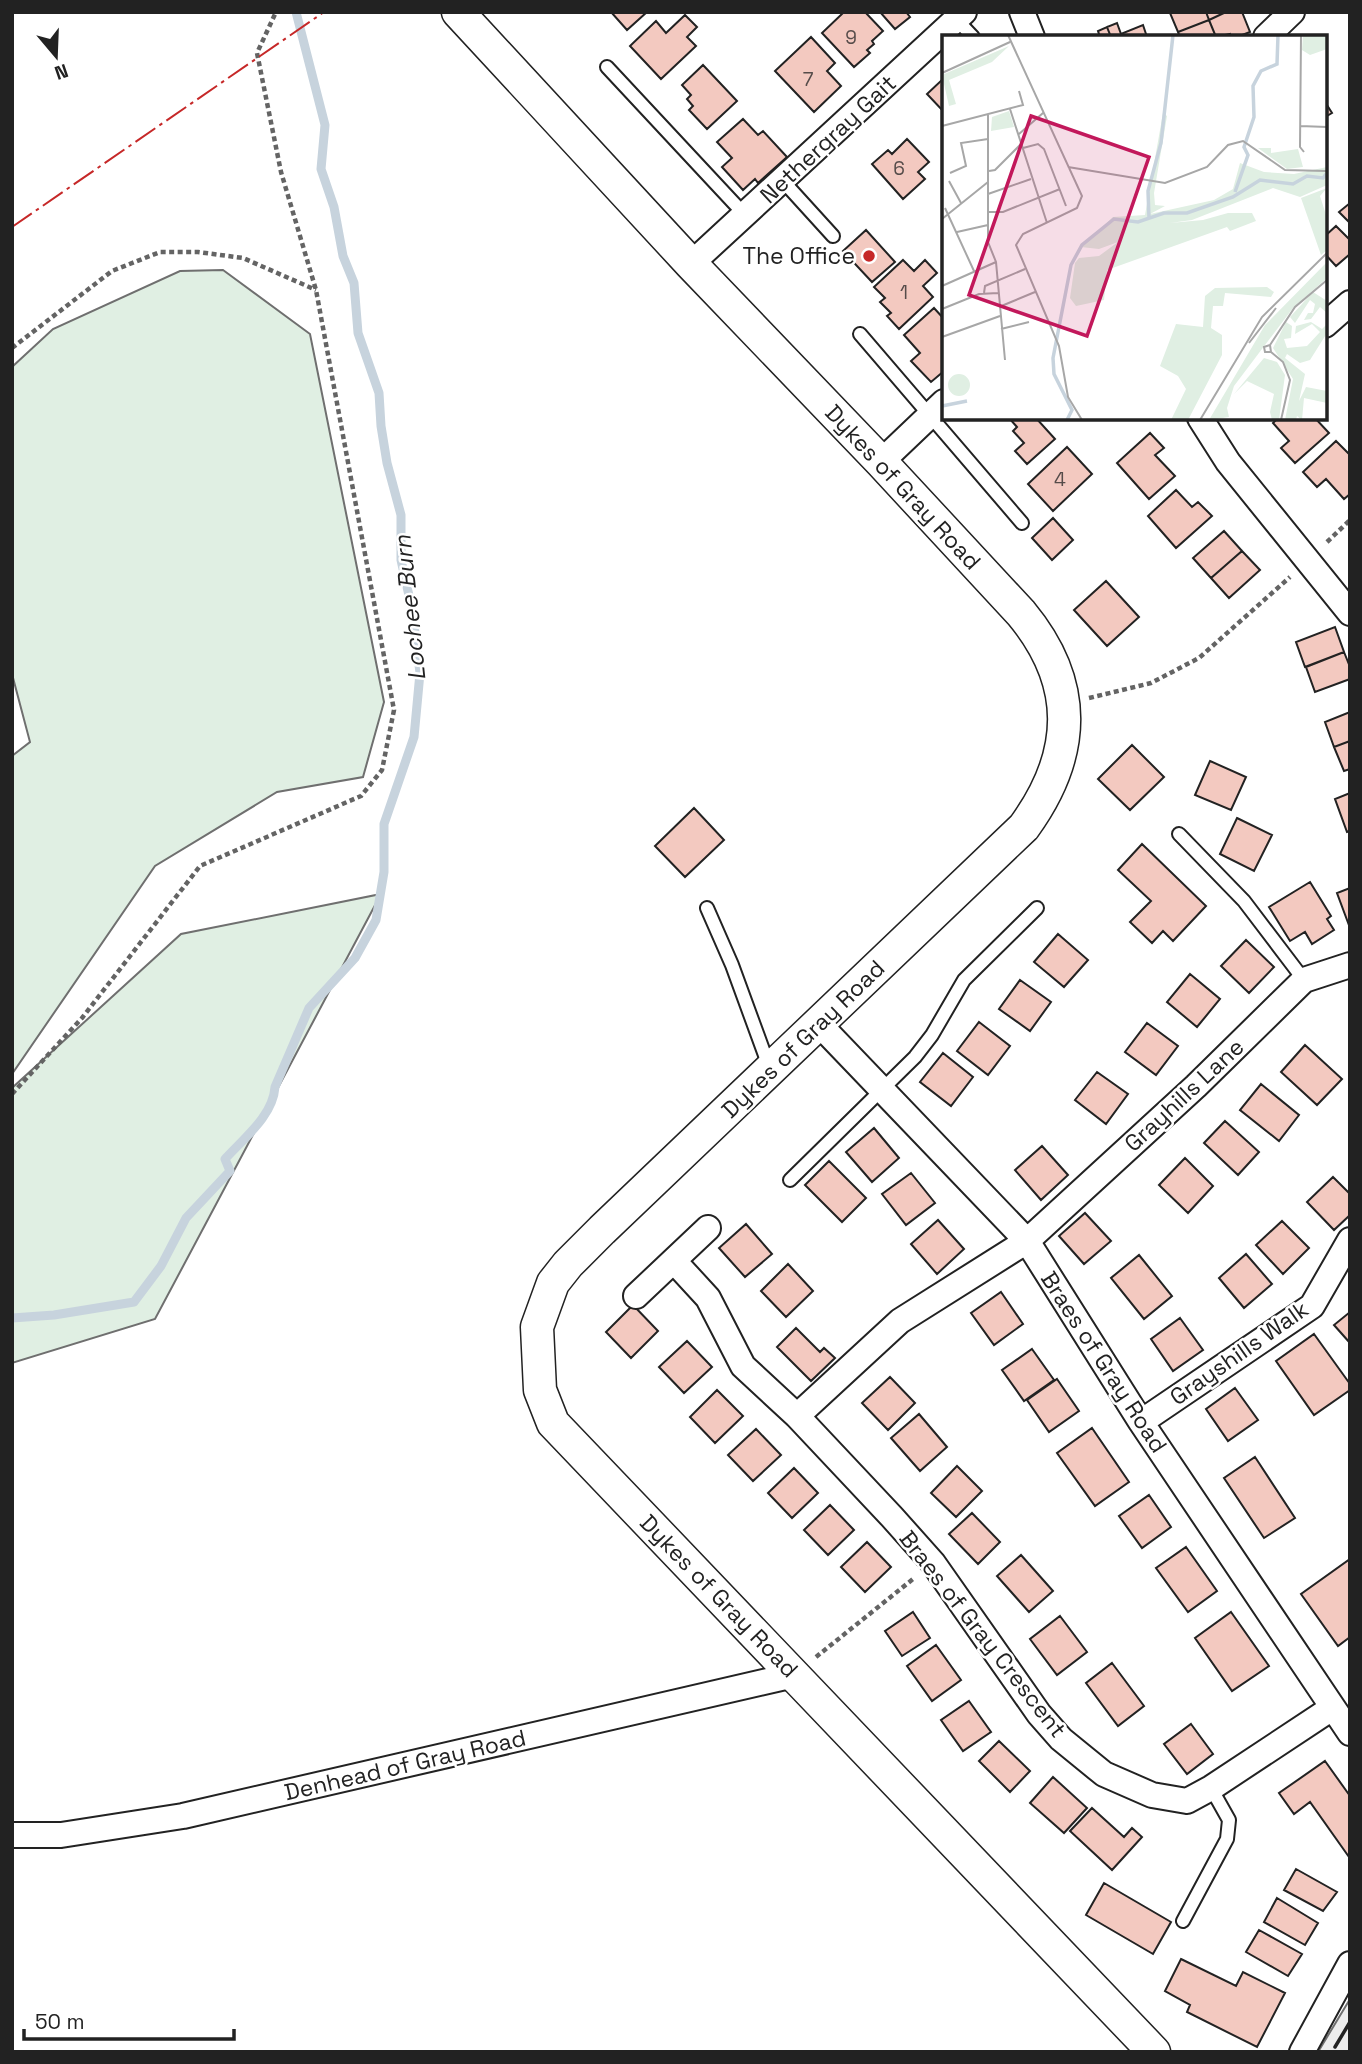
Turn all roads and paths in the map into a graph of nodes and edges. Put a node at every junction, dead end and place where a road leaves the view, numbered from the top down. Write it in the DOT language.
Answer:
graph roads {
  1 [pos="276,12"];
  2 [pos="458,12"];
  3 [pos="1021,12"];
  4 [pos="1292,12"];
  5 [pos="964,23"];
  6 [pos="950,35"];
  7 [pos="1031,35"];
  8 [pos="1268,35"];
  9 [pos="942,42"];
  10 [pos="607,67"];
  11 [pos="783,181"];
  12 [pos="745,215"];
  13 [pos="833,236"];
  14 [pos="691,264"];
  15 [pos="316,290"];
  16 [pos="1350,303"];
  17 [pos="1327,323"];
  18 [pos="860,334"];
  19 [pos="12,348"];
  20 [pos="937,408"];
  21 [pos="946,420"];
  22 [pos="1209,423"];
  23 [pos="881,462"];
  24 [pos="1350,520"];
  25 [pos="1023,523"];
  26 [pos="1308,560"];
  27 [pos="1350,613"];
  28 [pos="1064,703"];
  29 [pos="1179,834"];
  30 [pos="706,908"];
  31 [pos="1037,908"];
  32 [pos="1350,965"];
  33 [pos="1304,980"];
  34 [pos="819,1024"];
  35 [pos="770,1070"];
  36 [pos="883,1089"];
  37 [pos="12,1094"];
  38 [pos="790,1180"];
  39 [pos="708,1228"];
  40 [pos="1350,1240"];
  41 [pos="1027,1241"];
  42 [pos="674,1261"];
  43 [pos="636,1296"];
  44 [pos="797,1416"];
  45 [pos="1141,1422"];
  46 [pos="933,1563"];
  47 [pos="794,1675"];
  48 [pos="1332,1708"];
  49 [pos="1350,1733"];
  50 [pos="1211,1788"];
  51 [pos="12,1835"];
  52 [pos="1183,1922"];
  53 [pos="1350,1964"];
  54 [pos="1154,2052"];
  55 [pos="1302,2052"];
  1 -- 15 [label="path"];
  2 -- 14 [label="street, Dykes of Gray Road"];
  3 -- 7 [label="street"];
  4 -- 8 [label="street"];
  5 -- 6 [label="street, Nethergray Gait"];
  9 -- 11 [label="street, Nethergray Gait"];
  10 -- 12 [label="lane"];
  11 -- 12 [label="street, Nethergray Gait"];
  11 -- 13 [label="lane"];
  12 -- 14 [label="street, Nethergray Gait"];
  14 -- 23 [label="street, Dykes of Gray Road"];
  15 -- 19 [label="path"];
  15 -- 37 [label="path"];
  16 -- 17 [label="street"];
  18 -- 20 [label="lane"];
  20 -- 23 [label="street"];
  21 -- 25 [label="lane"];
  22 -- 26 [label="street"];
  23 -- 28 [label="street, Dykes of Gray Road"];
  24 -- 26 [label="path"];
  26 -- 27 [label="street"];
  26 -- 28 [label="path"];
  28 -- 34 [label="street, Dykes of Gray Road"];
  29 -- 33 [label="lane"];
  30 -- 35 [label="lane"];
  31 -- 36 [label="lane"];
  32 -- 33 [label="street, Grayhills Lane"];
  33 -- 41 [label="street, Grayhills Lane"];
  34 -- 35 [label="street, Dykes of Gray Road"];
  34 -- 36 [label="street, Braes of Gray Road"];
  35 -- 47 [label="street, Dykes of Gray Road"];
  36 -- 38 [label="lane"];
  36 -- 41 [label="street, Braes of Gray Road"];
  39 -- 42 [label="street"];
  40 -- 45 [label="street, Grayshills Walk"];
  41 -- 44 [label="street, Grayhills Lane"];
  41 -- 45 [label="street, Braes of Gray Road"];
  42 -- 43 [label="street"];
  42 -- 44 [label="street, Braes of Gray Crescent"];
  44 -- 46 [label="street, Braes of Gray Crescent"];
  45 -- 48 [label="street, Braes of Gray Road"];
  46 -- 47 [label="path"];
  46 -- 50 [label="street, Braes of Gray Crescent"];
  47 -- 51 [label="street, Denhead of Gray Road"];
  47 -- 54 [label="street, Dykes of Gray Road"];
  48 -- 49 [label="street, Braes of Gray Road"];
  48 -- 50 [label="street, Braes of Gray Crescent"];
  50 -- 52 [label="lane"];
  53 -- 55 [label="street"];
}
